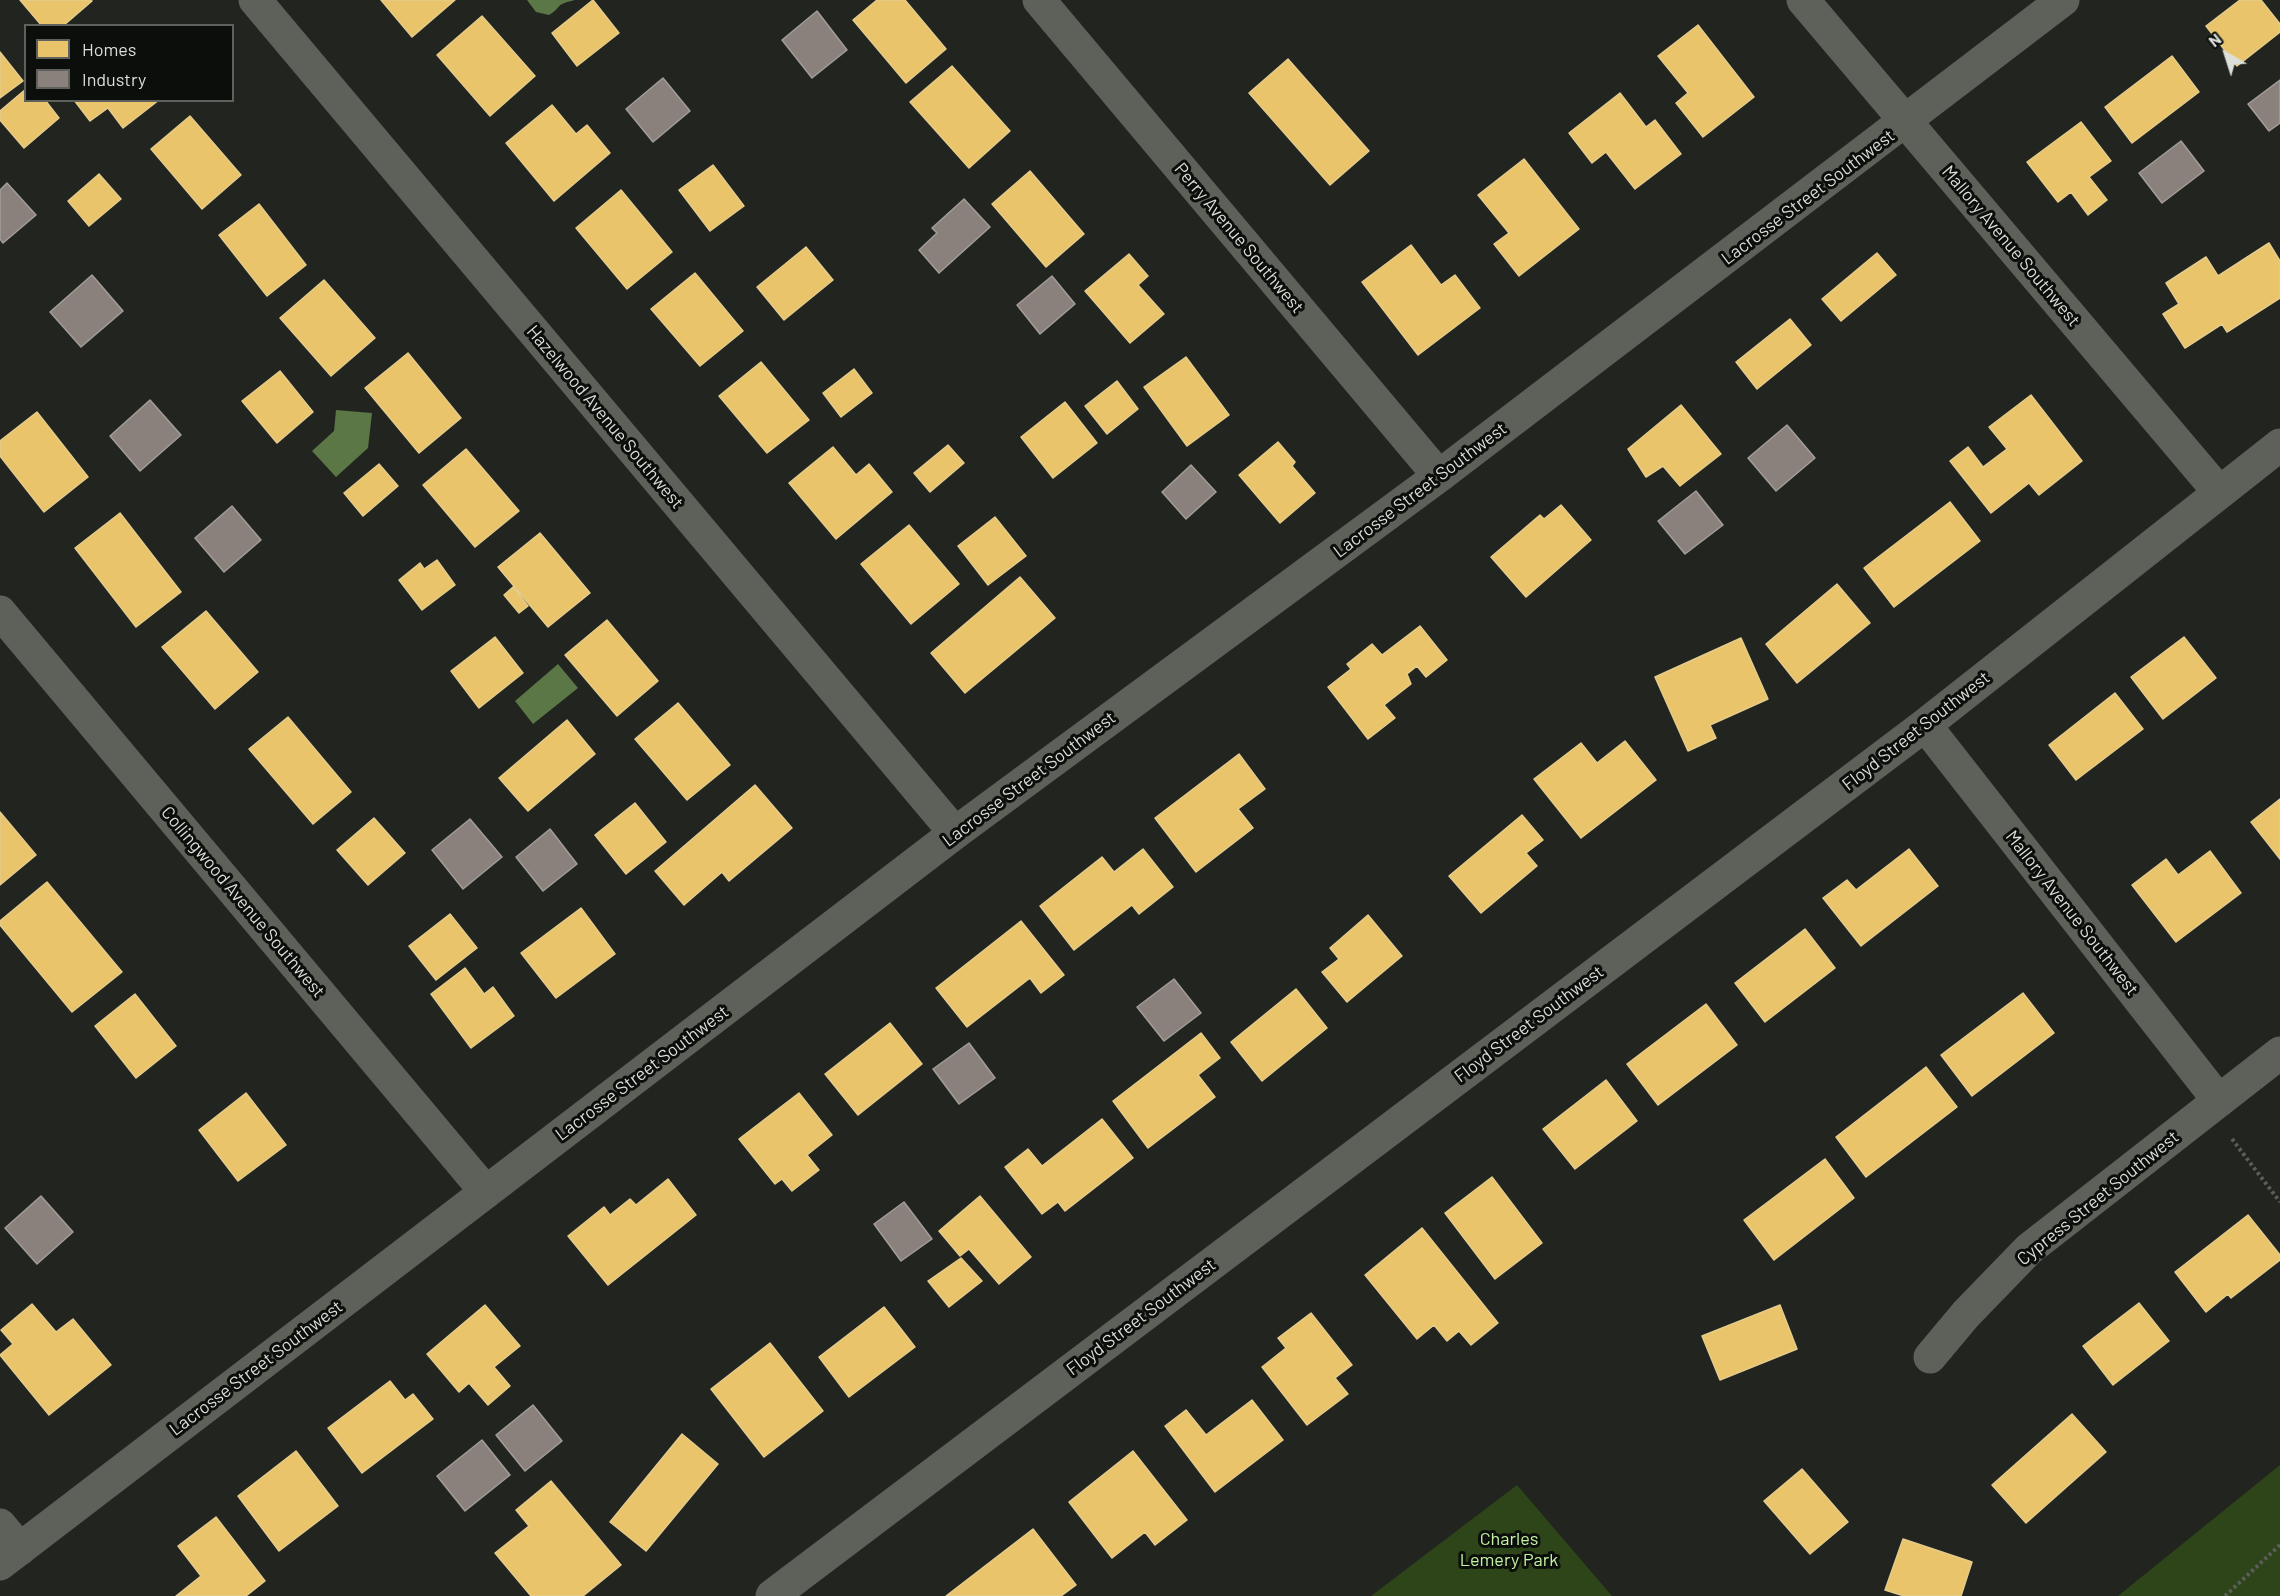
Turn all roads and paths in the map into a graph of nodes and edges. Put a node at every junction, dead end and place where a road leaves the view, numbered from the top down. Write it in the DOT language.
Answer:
graph roads {
  1 [pos="255,0"];
  2 [pos="1039,0"];
  3 [pos="1803,0"];
  4 [pos="2063,0"];
  5 [pos="1906,122"];
  6 [pos="2280,445"];
  7 [pos="1439,476"];
  8 [pos="2219,492"];
  9 [pos="0,612"];
  10 [pos="1925,725"];
  11 [pos="955,833"];
  12 [pos="2280,1053"];
  13 [pos="2214,1106"];
  14 [pos="486,1192"];
  15 [pos="2280,1202"];
  16 [pos="1930,1357"];
  17 [pos="2280,1545"];
  18 [pos="7,1546"];
  19 [pos="772,1596"];
  20 [pos="2225,1596"];
  1 -- 11 [label="street, Hazelwood Avenue Southwest"];
  2 -- 7 [label="street, Perry Avenue Southwest"];
  3 -- 5 [label="street, Mallory Avenue Southwest"];
  4 -- 5 [label="street, Lacrosse Street Southwest"];
  5 -- 7 [label="street, Lacrosse Street Southwest"];
  5 -- 8 [label="street, Mallory Avenue Southwest"];
  6 -- 8 [label="street, Floyd Street Southwest"];
  7 -- 11 [label="street, Lacrosse Street Southwest"];
  8 -- 10 [label="street, Floyd Street Southwest"];
  9 -- 14 [label="street, Collingwood Avenue Southwest"];
  10 -- 13 [label="street, Mallory Avenue Southwest"];
  10 -- 19 [label="street, Floyd Street Southwest"];
  11 -- 14 [label="street, Lacrosse Street Southwest"];
  12 -- 13 [label="street, Cypress Street Southwest"];
  13 -- 15 [label="path"];
  13 -- 16 [label="street, Cypress Street Southwest"];
  14 -- 18 [label="street, Lacrosse Street Southwest"];
  17 -- 20 [label="path"];
}
